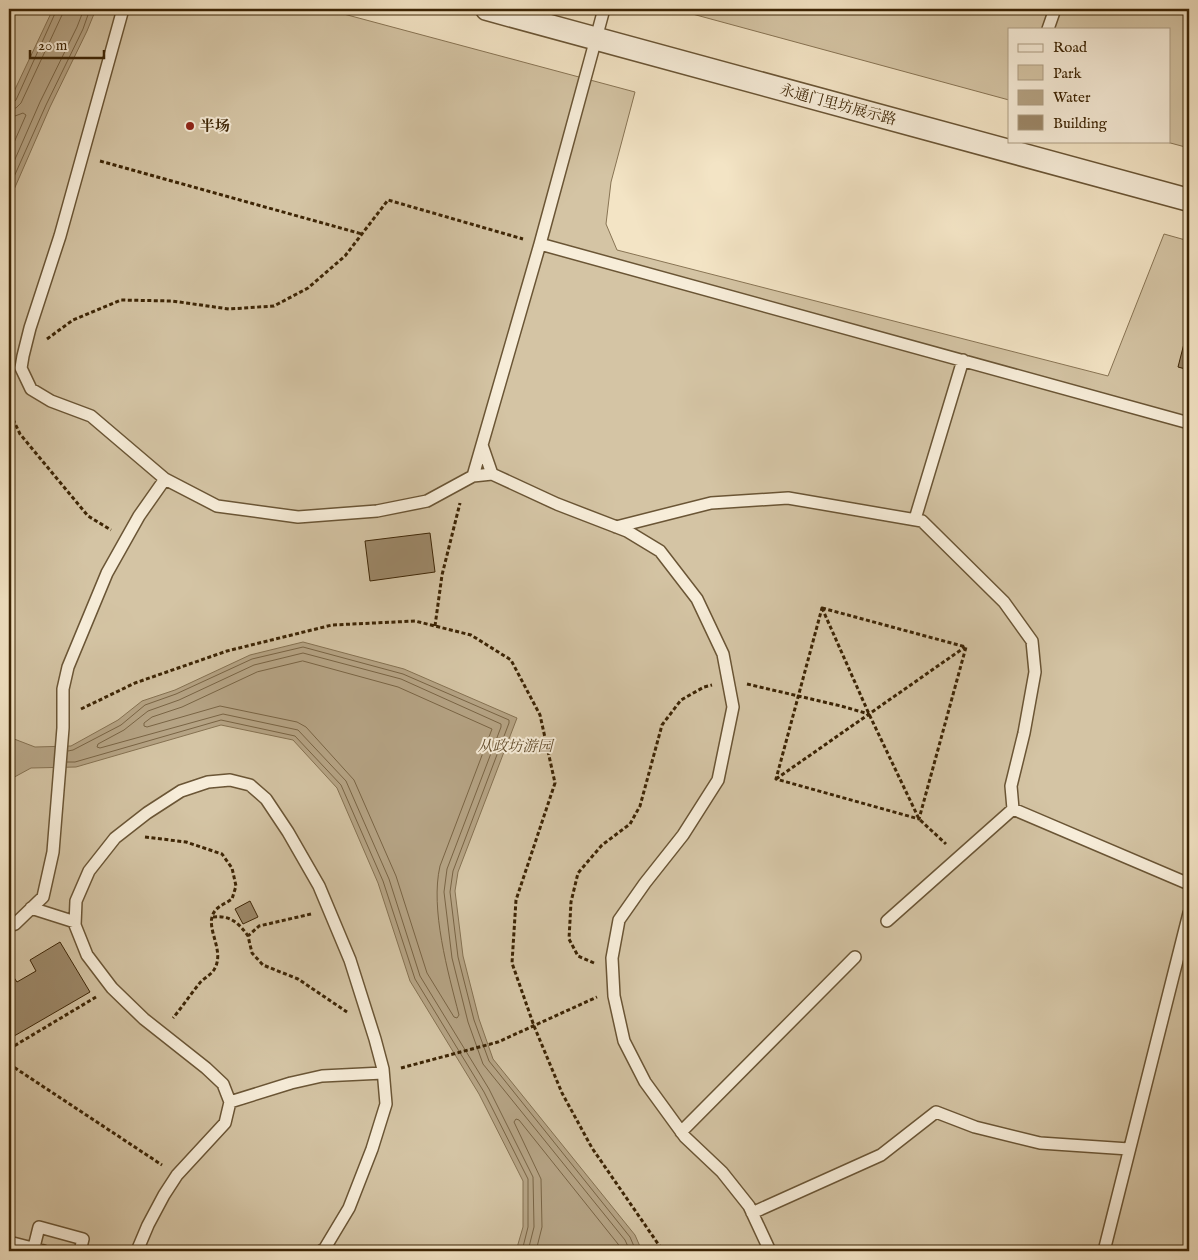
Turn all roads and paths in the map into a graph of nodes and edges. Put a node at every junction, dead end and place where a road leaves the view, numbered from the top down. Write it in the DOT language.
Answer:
graph roads {
  1 [pos="13,9"];
  2 [pos="123,9"];
  3 [pos="487,9"];
  4 [pos="604,9"];
  5 [pos="1055,9"];
  6 [pos="9,27"];
  7 [pos="1048,28"];
  8 [pos="596,38"];
  9 [pos="1024,148"];
  10 [pos="82,156"];
  11 [pos="1189,200"];
  12 [pos="362,234"];
  13 [pos="540,244"];
  14 [pos="23,356"];
  15 [pos="963,360"];
  16 [pos="24,374"];
  17 [pos="1189,423"];
  18 [pos="482,445"];
  19 [pos="492,474"];
  20 [pos="469,478"];
  21 [pos="165,479"];
  22 [pos="915,519"];
  23 [pos="616,527"];
  24 [pos="125,540"];
  25 [pos="822,608"];
  26 [pos="435,626"];
  27 [pos="966,647"];
  28 [pos="728,680"];
  29 [pos="798,696"];
  30 [pos="869,714"];
  31 [pos="63,722"];
  32 [pos="776,779"];
  33 [pos="1014,810"];
  34 [pos="919,818"];
  35 [pos="115,838"];
  36 [pos="960,857"];
  37 [pos="1189,884"];
  38 [pos="32,908"];
  39 [pos="328,909"];
  40 [pos="1189,913"];
  41 [pos="212,918"];
  42 [pos="75,922"];
  43 [pos="887,922"];
  44 [pos="9,926"];
  45 [pos="248,936"];
  46 [pos="855,957"];
  47 [pos="613,971"];
  48 [pos="112,988"];
  49 [pos="614,990"];
  50 [pos="369,1021"];
  51 [pos="534,1026"];
  52 [pos="162,1033"];
  53 [pos="9,1048"];
  54 [pos="9,1064"];
  55 [pos="383,1073"];
  56 [pos="230,1102"];
  57 [pos="680,1132"];
  58 [pos="1129,1149"];
  59 [pos="177,1175"];
  60 [pos="752,1213"];
  61 [pos="9,1242"];
  62 [pos="37,1250"];
  63 [pos="80,1251"];
  64 [pos="137,1251"];
  65 [pos="321,1251"];
  66 [pos="663,1251"];
  67 [pos="770,1251"];
  68 [pos="1104,1251"];
  1 -- 6 [label="path"];
  2 -- 10 [label="lane"];
  3 -- 8 [label="street, 永通门里坊展示路"];
  4 -- 8 [label="lane"];
  5 -- 7 [label="lane"];
  8 -- 9 [label="street, 永通门里坊展示路"];
  8 -- 13 [label="lane"];
  9 -- 11 [label="street, 永通门里坊展示路"];
  10 -- 12 [label="path"];
  10 -- 14 [label="lane"];
  12 -- 13 [label="path"];
  12 -- 14 [label="path"];
  13 -- 15 [label="lane"];
  13 -- 18 [label="lane"];
  14 -- 16 [label="lane"];
  15 -- 17 [label="lane"];
  15 -- 22 [label="lane"];
  16 -- 21 [label="lane"];
  16 -- 24 [label="path"];
  18 -- 19 [label="lane"];
  18 -- 20 [label="lane"];
  19 -- 20 [label="lane"];
  19 -- 23 [label="lane"];
  20 -- 21 [label="lane"];
  20 -- 26 [label="path"];
  21 -- 24 [label="lane"];
  22 -- 23 [label="lane"];
  22 -- 33 [label="lane"];
  23 -- 28 [label="lane"];
  24 -- 31 [label="lane"];
  25 -- 27 [label="path"];
  25 -- 29 [label="path"];
  25 -- 30 [label="path"];
  26 -- 31 [label="path"];
  26 -- 51 [label="path"];
  27 -- 30 [label="path"];
  27 -- 34 [label="path"];
  28 -- 29 [label="path"];
  28 -- 47 [label="lane"];
  28 -- 47 [label="path"];
  29 -- 30 [label="path"];
  29 -- 32 [label="path"];
  30 -- 32 [label="path"];
  30 -- 34 [label="path"];
  31 -- 38 [label="lane"];
  32 -- 34 [label="path"];
  33 -- 36 [label="lane"];
  33 -- 37 [label="lane"];
  34 -- 36 [label="path"];
  35 -- 39 [label="lane"];
  35 -- 41 [label="path"];
  35 -- 42 [label="lane"];
  36 -- 43 [label="lane"];
  38 -- 42 [label="lane"];
  38 -- 44 [label="lane"];
  39 -- 45 [label="path"];
  39 -- 50 [label="lane"];
  40 -- 58 [label="lane"];
  41 -- 45 [label="path"];
  41 -- 52 [label="path"];
  42 -- 48 [label="lane"];
  45 -- 50 [label="path"];
  46 -- 57 [label="lane"];
  47 -- 49 [label="lane"];
  48 -- 52 [label="lane"];
  48 -- 53 [label="path"];
  49 -- 51 [label="path"];
  49 -- 57 [label="lane"];
  50 -- 55 [label="lane"];
  51 -- 55 [label="path"];
  51 -- 66 [label="path"];
  52 -- 56 [label="lane"];
  54 -- 59 [label="path"];
  55 -- 56 [label="lane"];
  55 -- 65 [label="lane"];
  56 -- 59 [label="lane"];
  57 -- 60 [label="lane"];
  58 -- 60 [label="lane"];
  58 -- 68 [label="lane"];
  59 -- 64 [label="lane"];
  60 -- 67 [label="lane"];
  61 -- 62 [label="lane"];
  62 -- 63 [label="lane"];
}
